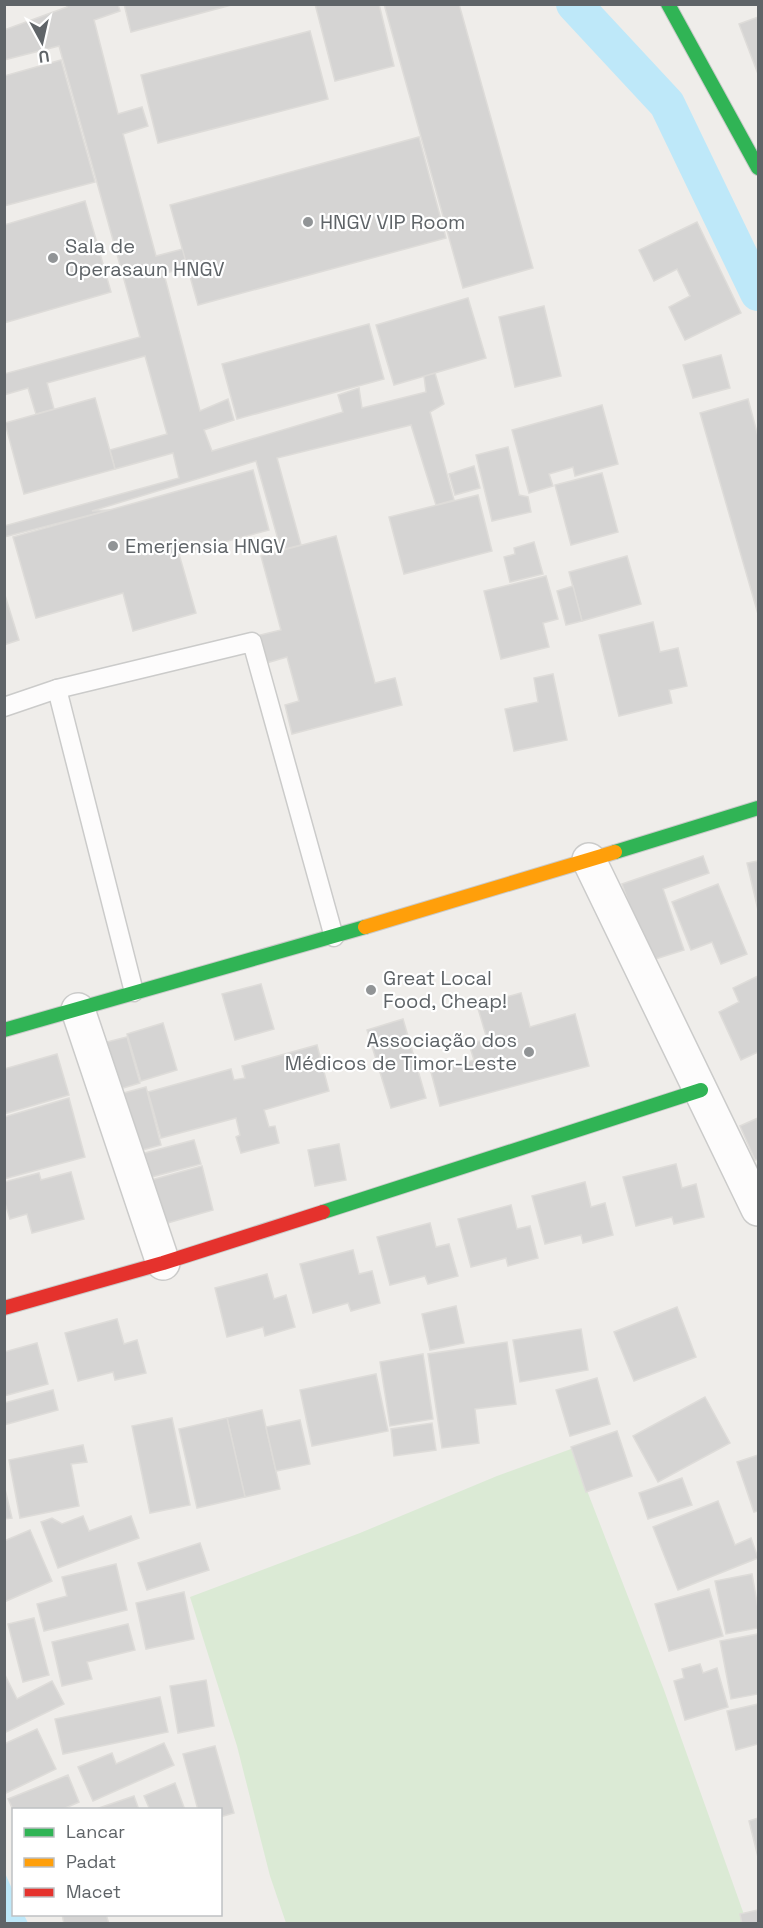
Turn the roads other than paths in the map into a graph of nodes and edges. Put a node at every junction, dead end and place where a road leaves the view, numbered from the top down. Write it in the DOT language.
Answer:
graph roads {
  1 [pos="668,4"];
  2 [pos="759,168"];
  3 [pos="57,689"];
  4 [pos="4,706"];
  5 [pos="759,808"];
  6 [pos="589,860"];
  7 [pos="334,937"];
  8 [pos="134,992"];
  9 [pos="78,1010"];
  10 [pos="4,1030"];
  11 [pos="701,1090"];
  12 [pos="759,1209"];
  13 [pos="163,1263"];
  14 [pos="4,1308"];
  1 -- 2 [label="street"];
  3 -- 4 [label="lane"];
  3 -- 7 [label="lane"];
  3 -- 8 [label="lane"];
  5 -- 6 [label="street"];
  6 -- 7 [label="street"];
  6 -- 11 [label="street"];
  7 -- 8 [label="street"];
  8 -- 9 [label="street"];
  9 -- 10 [label="street"];
  9 -- 13 [label="street"];
  11 -- 12 [label="street"];
  11 -- 13 [label="street"];
  13 -- 14 [label="street"];
}
